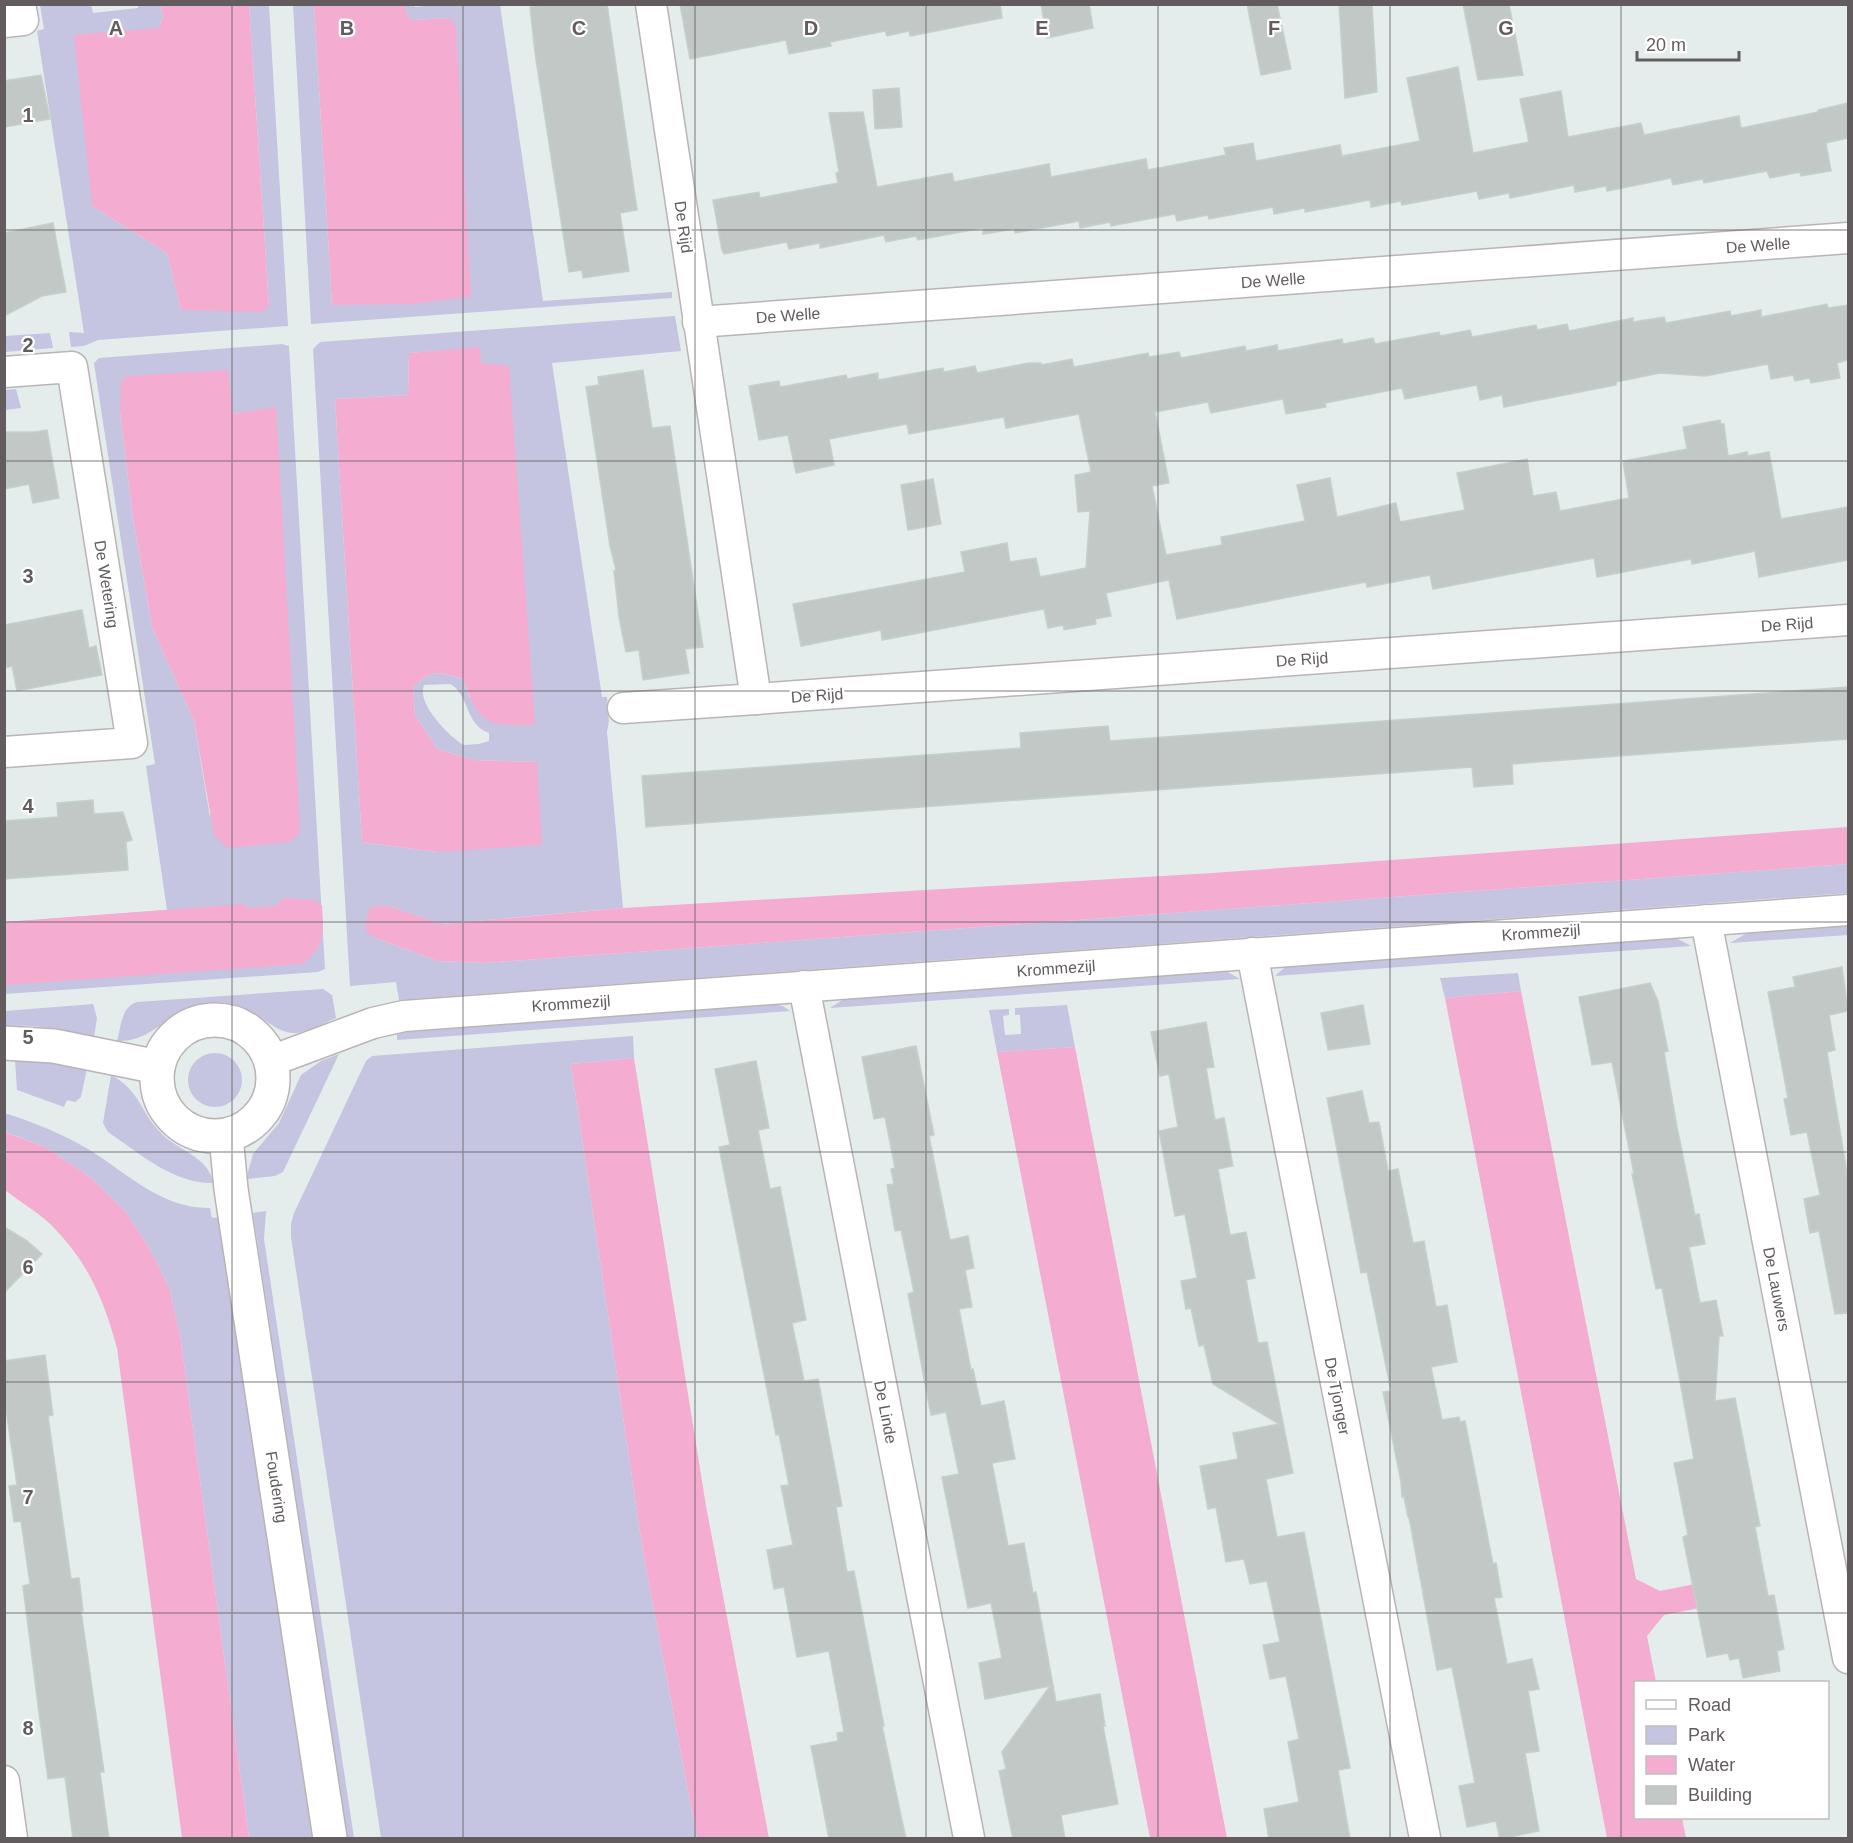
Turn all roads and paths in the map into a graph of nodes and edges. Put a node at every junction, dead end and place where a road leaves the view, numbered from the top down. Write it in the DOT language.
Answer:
graph roads {
  1 [pos="20,4"];
  2 [pos="651,4"];
  3 [pos="4,22"];
  4 [pos="1848,238"];
  5 [pos="698,322"];
  6 [pos="4,372"];
  7 [pos="1848,620"];
  8 [pos="756,699"];
  9 [pos="623,708"];
  10 [pos="4,752"];
  11 [pos="1848,910"];
  12 [pos="1706,920"];
  13 [pos="1252,953"];
  14 [pos="804,986"];
  15 [pos="4,1043"];
  16 [pos="271,1061"];
  17 [pos="158,1067"];
  18 [pos="226,1136"];
  19 [pos="1848,1658"];
  20 [pos="4,1781"];
  21 [pos="12,1839"];
  22 [pos="330,1839"];
  23 [pos="969,1839"];
  24 [pos="1425,1839"];
  1 -- 3 [label="street"];
  2 -- 5 [label="street, De Rijd"];
  4 -- 5 [label="street, De Welle"];
  5 -- 8 [label="street, De Rijd"];
  6 -- 10 [label="street, De Wetering"];
  7 -- 8 [label="street, De Rijd"];
  8 -- 9 [label="street, De Rijd"];
  11 -- 12 [label="street, Krommezijl"];
  12 -- 13 [label="street, Krommezijl"];
  12 -- 19 [label="street, De Lauwers"];
  13 -- 14 [label="street, Krommezijl"];
  13 -- 24 [label="street, De Tjonger"];
  14 -- 16 [label="street, Krommezijl"];
  14 -- 23 [label="street, De Linde"];
  15 -- 17 [label="street"];
  16 -- 17 [label="street"];
  16 -- 18 [label="street"];
  17 -- 18 [label="street"];
  18 -- 22 [label="street, Foudering"];
  20 -- 21 [label="street"];
}
